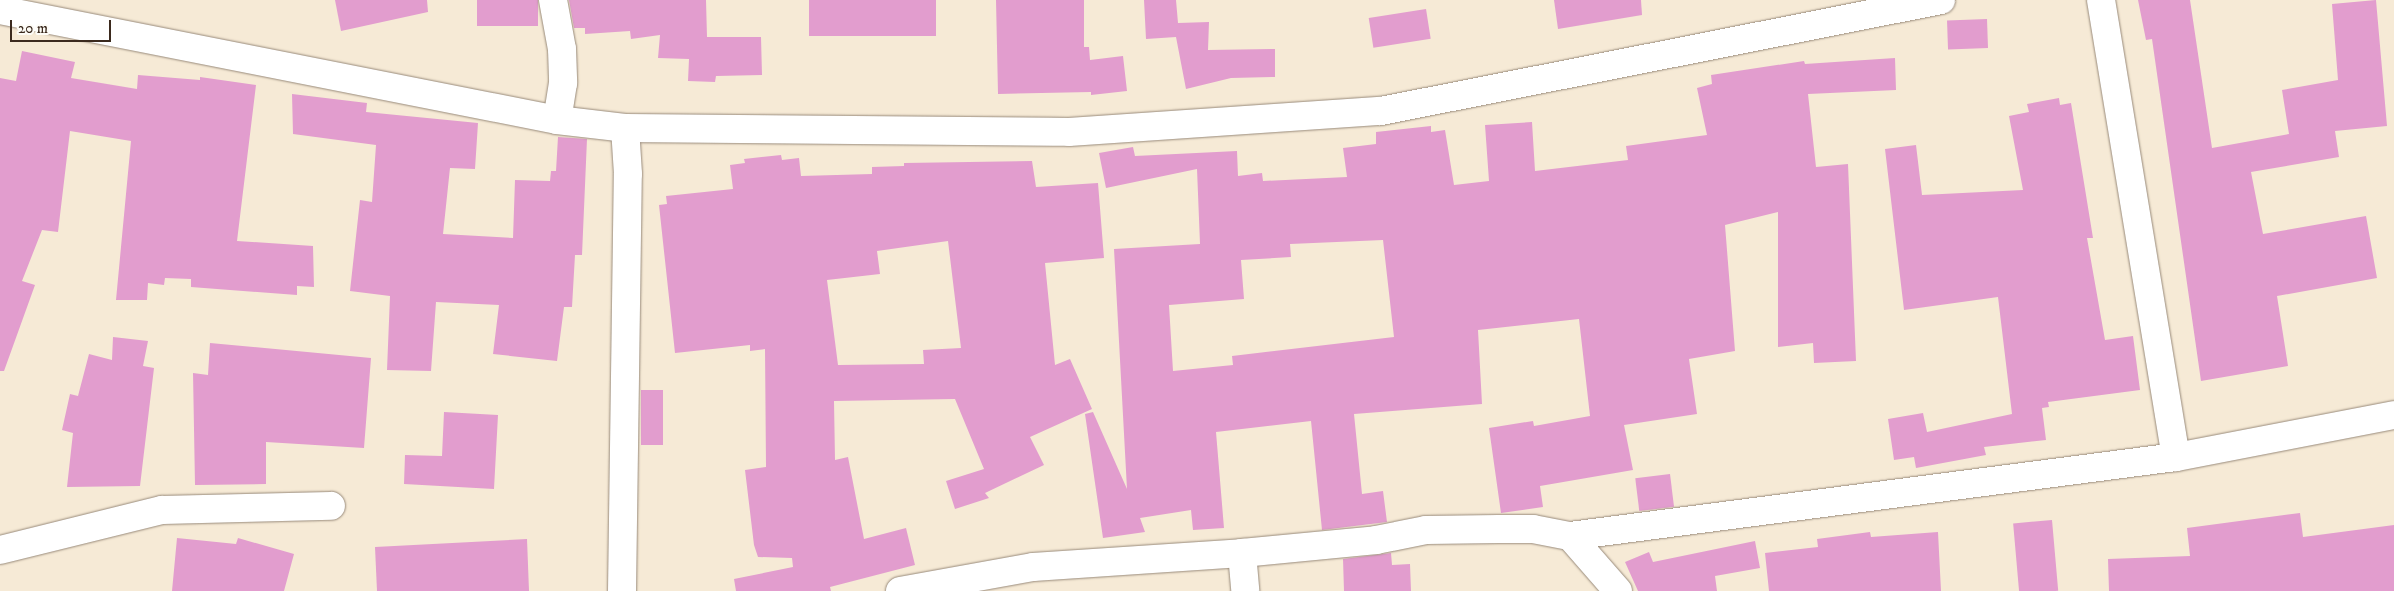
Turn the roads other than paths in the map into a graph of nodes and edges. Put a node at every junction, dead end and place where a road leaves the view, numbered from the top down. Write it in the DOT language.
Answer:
graph roads {
  1 [pos="553,0"];
  2 [pos="1941,0"];
  3 [pos="2101,0"];
  4 [pos="0,10"];
  5 [pos="556,120"];
  6 [pos="625,128"];
  7 [pos="2394,415"];
  8 [pos="2176,457"];
  9 [pos="331,506"];
  10 [pos="1570,536"];
  11 [pos="0,550"];
  12 [pos="1242,553"];
  13 [pos="622,591"];
  14 [pos="900,591"];
  15 [pos="1245,591"];
  16 [pos="1618,591"];
  1 -- 5 [label="street"];
  2 -- 6 [label="street"];
  3 -- 8 [label="street"];
  4 -- 5 [label="street"];
  5 -- 6 [label="street"];
  6 -- 13 [label="street"];
  7 -- 8 [label="street"];
  8 -- 10 [label="street"];
  9 -- 11 [label="street"];
  10 -- 12 [label="street"];
  10 -- 16 [label="street"];
  12 -- 14 [label="street"];
  12 -- 15 [label="street"];
}
